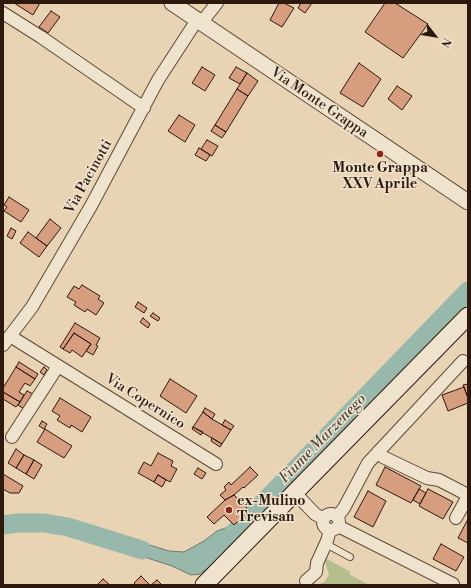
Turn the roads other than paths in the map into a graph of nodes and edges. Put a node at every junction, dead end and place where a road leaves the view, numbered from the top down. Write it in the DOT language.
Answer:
graph roads {
  1 [pos="172,3"];
  2 [pos="217,3"];
  3 [pos="3,13"];
  4 [pos="199,22"];
  5 [pos="144,108"];
  6 [pos="468,202"];
  7 [pos="468,316"];
  8 [pos="7,341"];
  9 [pos="463,361"];
  10 [pos="58,366"];
  11 [pos="12,437"];
  12 [pos="378,452"];
  13 [pos="216,464"];
  14 [pos="295,493"];
  15 [pos="468,495"];
  16 [pos="456,518"];
  17 [pos="335,524"];
  18 [pos="326,544"];
  19 [pos="350,557"];
  20 [pos="306,581"];
  21 [pos="454,584"];
  22 [pos="204,585"];
  1 -- 4 [label="street, Via Monte Grappa"];
  2 -- 4 [label="street, Via Pacinotti"];
  3 -- 5 [label="street"];
  4 -- 5 [label="street, Via Pacinotti"];
  4 -- 6 [label="street, Via Monte Grappa"];
  5 -- 8 [label="street, Via Pacinotti"];
  7 -- 14 [label="main road"];
  8 -- 10 [label="street, Via Copernico"];
  9 -- 12 [label="street"];
  10 -- 11 [label="street"];
  10 -- 13 [label="street, Via Copernico"];
  12 -- 15 [label="street"];
  12 -- 17 [label="street"];
  14 -- 17 [label="street"];
  14 -- 22 [label="main road"];
  15 -- 16 [label="street"];
  17 -- 18 [label="street"];
  17 -- 21 [label="street"];
  18 -- 19 [label="lane"];
  18 -- 20 [label="street"];
}
